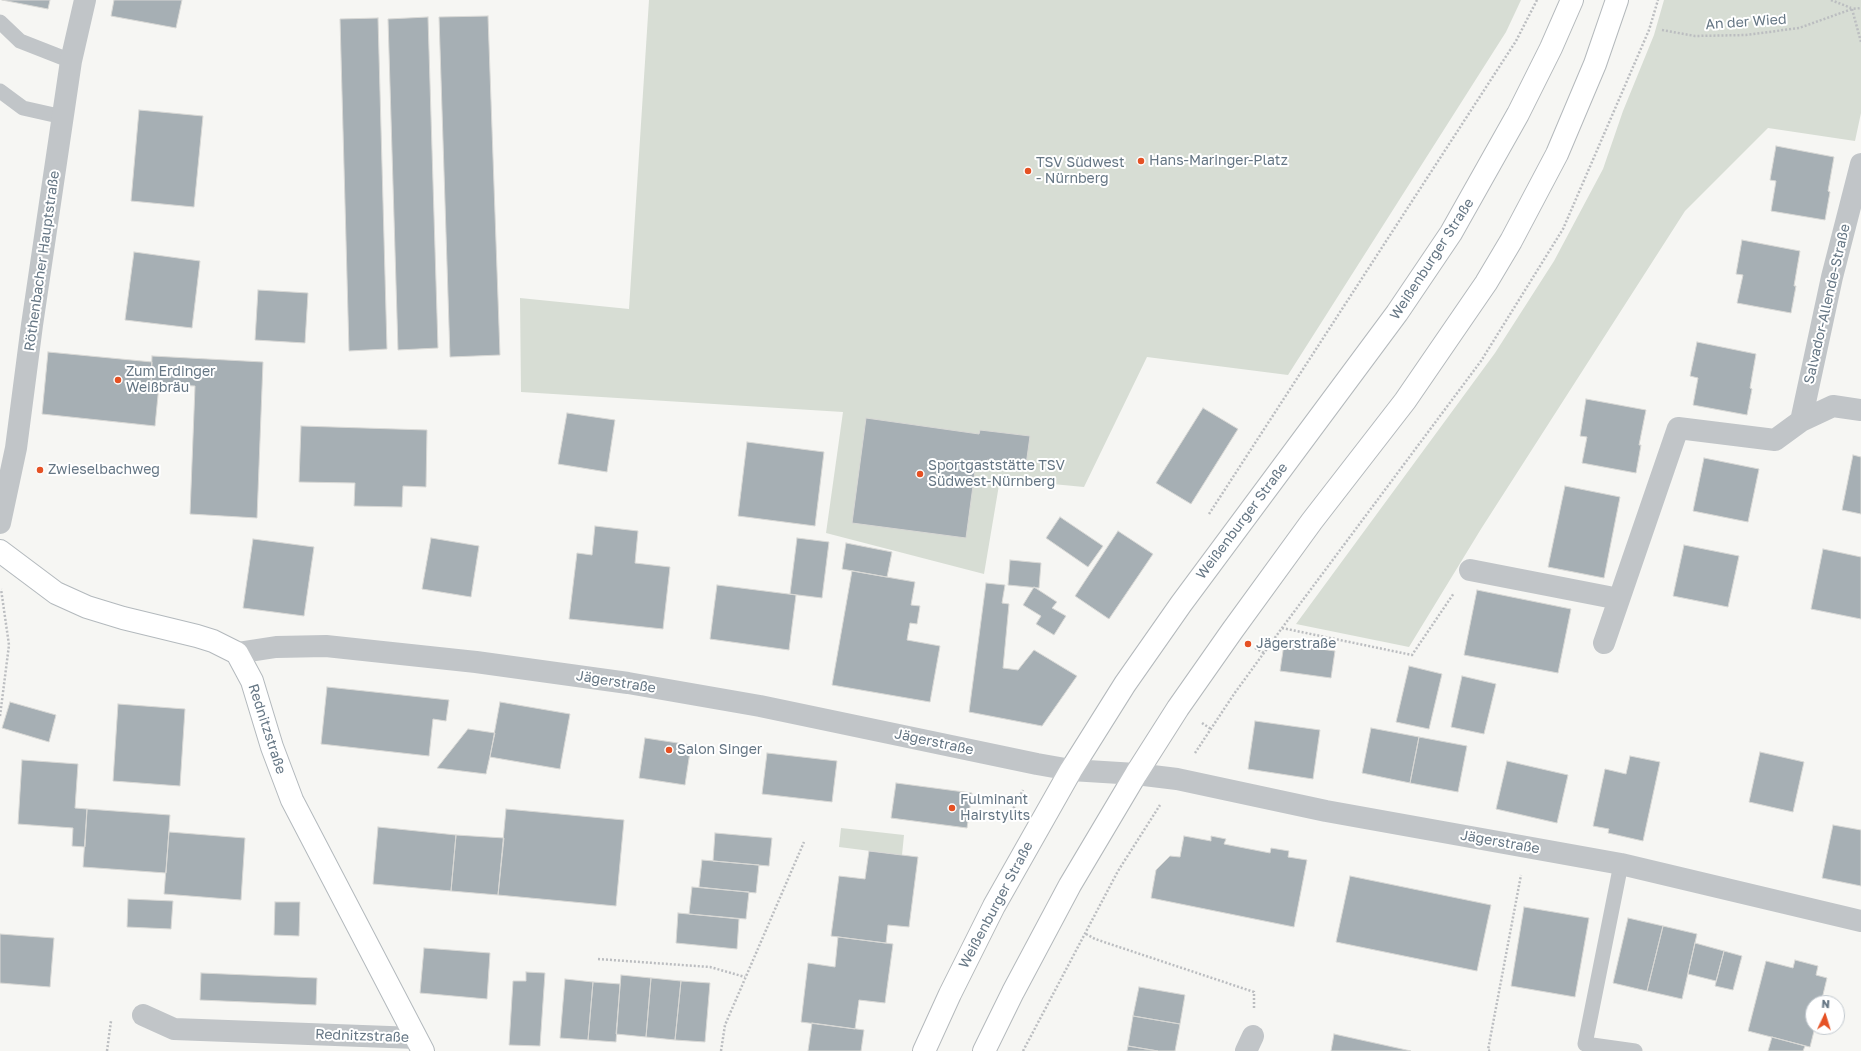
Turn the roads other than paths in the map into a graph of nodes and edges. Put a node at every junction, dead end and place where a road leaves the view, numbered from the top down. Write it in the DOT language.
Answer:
graph roads {
  1 [pos="85,0"];
  2 [pos="1572,0"];
  3 [pos="1617,0"];
  4 [pos="0,22"];
  5 [pos="71,61"];
  6 [pos="0,90"];
  7 [pos="63,117"];
  8 [pos="1861,164"];
  9 [pos="1861,410"];
  10 [pos="1801,422"];
  11 [pos="0,523"];
  12 [pos="0,551"];
  13 [pos="1470,570"];
  14 [pos="1619,599"];
  15 [pos="1604,643"];
  16 [pos="237,653"];
  17 [pos="1071,770"];
  18 [pos="1136,774"];
  19 [pos="1621,864"];
  20 [pos="1861,921"];
  21 [pos="143,1015"];
  22 [pos="420,1044"];
  23 [pos="924,1051"];
  24 [pos="984,1051"];
  25 [pos="1635,1051"];
  1 -- 5 [label="street, Röthenbacher Hauptstraße"];
  2 -- 17 [label="main road, Weißenburger Straße"];
  3 -- 18 [label="main road"];
  4 -- 5 [label="lane"];
  5 -- 7 [label="street, Röthenbacher Hauptstraße"];
  6 -- 7 [label="lane"];
  7 -- 11 [label="street, Röthenbacher Hauptstraße"];
  8 -- 10 [label="street, Salvador-Allende-Straße"];
  9 -- 10 [label="street"];
  10 -- 14 [label="street"];
  12 -- 16 [label="main road"];
  13 -- 14 [label="street"];
  14 -- 15 [label="street"];
  16 -- 17 [label="street, Jägerstraße"];
  16 -- 22 [label="main road, Rednitzstraße"];
  17 -- 18 [label="street, Jägerstraße"];
  17 -- 23 [label="main road, Weißenburger Straße"];
  18 -- 19 [label="street, Jägerstraße"];
  18 -- 24 [label="main road"];
  19 -- 20 [label="street, Jägerstraße"];
  19 -- 25 [label="lane"];
  21 -- 22 [label="street, Rednitzstraße"];
}
